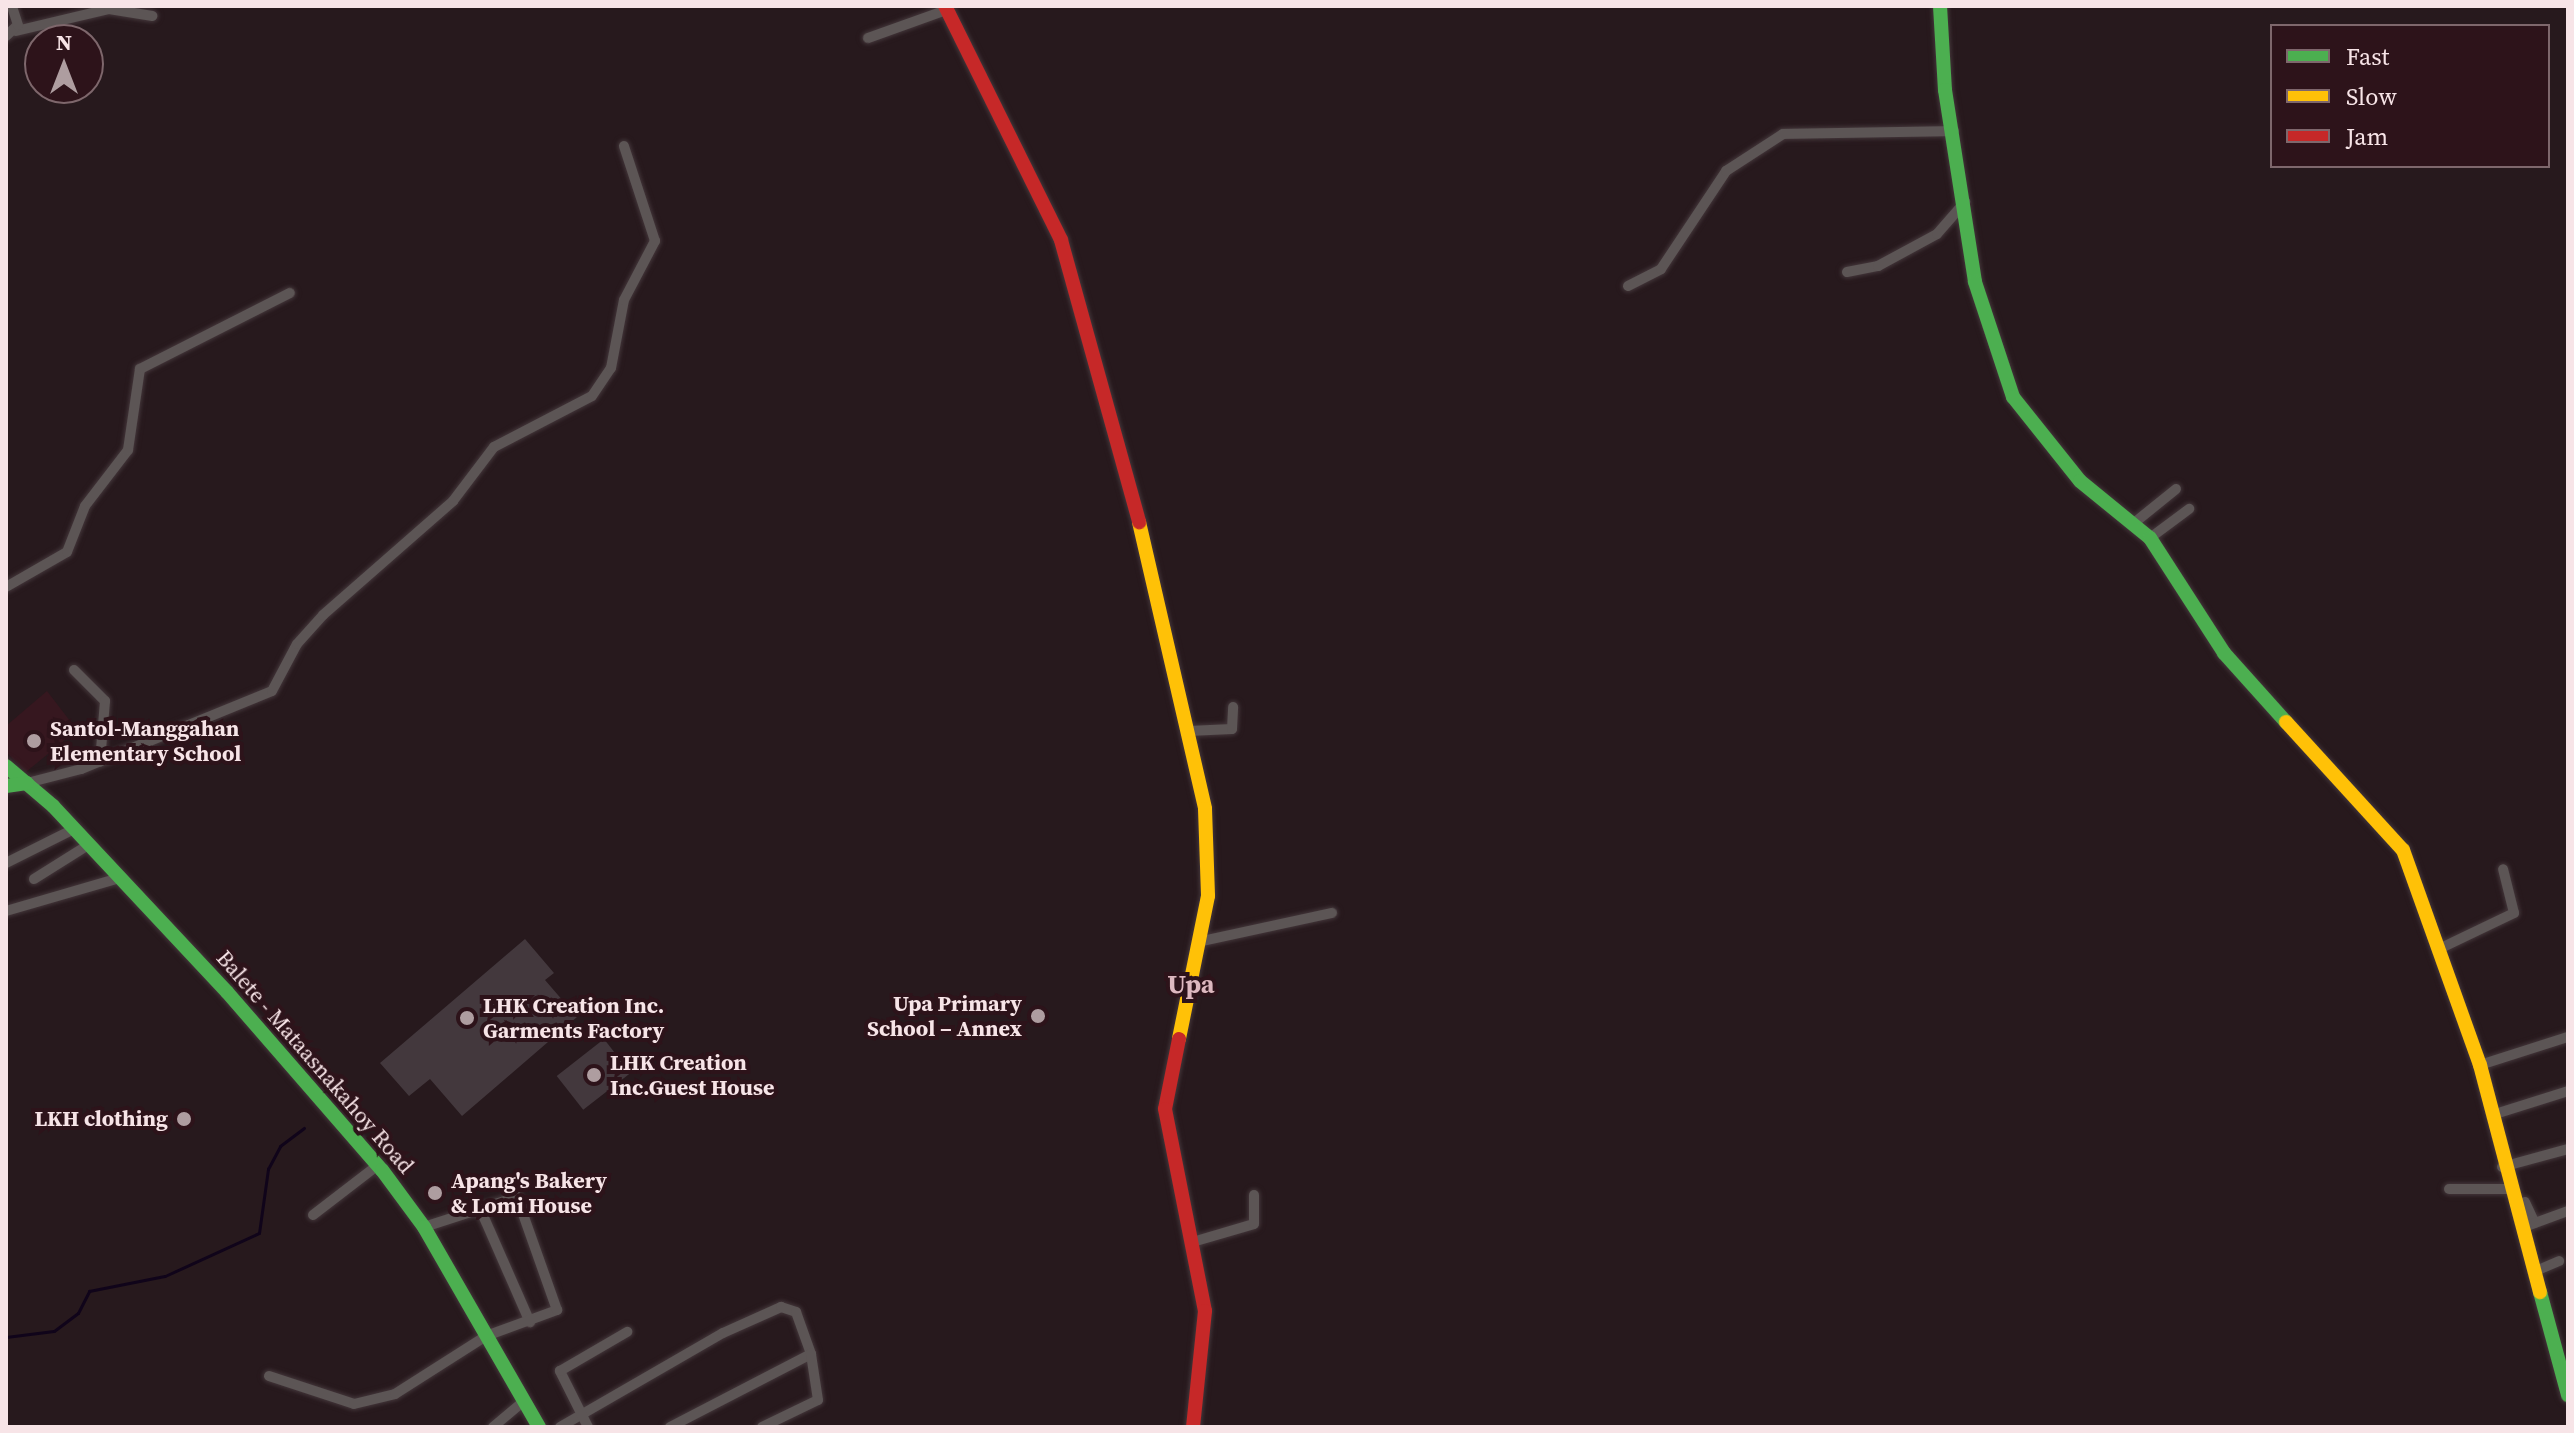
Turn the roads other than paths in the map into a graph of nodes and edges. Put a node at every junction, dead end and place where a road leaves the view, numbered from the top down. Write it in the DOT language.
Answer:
graph roads {
  1 [pos="12,6"];
  2 [pos="1940,6"];
  3 [pos="945,8"];
  4 [pos="152,16"];
  5 [pos="11,34"];
  6 [pos="868,38"];
  7 [pos="1954,131"];
  8 [pos="624,146"];
  9 [pos="1965,202"];
  10 [pos="1847,272"];
  11 [pos="1628,286"];
  12 [pos="290,293"];
  13 [pos="2176,489"];
  14 [pos="2189,509"];
  15 [pos="2134,523"];
  16 [pos="2150,538"];
  17 [pos="6,587"];
  18 [pos="74,670"];
  19 [pos="1233,707"];
  20 [pos="1189,731"];
  21 [pos="100,762"];
  22 [pos="6,766"];
  23 [pos="27,783"];
  24 [pos="6,786"];
  25 [pos="74,829"];
  26 [pos="88,845"];
  27 [pos="6,863"];
  28 [pos="2503,869"];
  29 [pos="34,879"];
  30 [pos="116,879"];
  31 [pos="6,911"];
  32 [pos="1332,913"];
  33 [pos="1202,941"];
  34 [pos="2441,948"];
  35 [pos="2568,1037"];
  36 [pos="2480,1065"];
  37 [pos="2568,1091"];
  38 [pos="2492,1115"];
  39 [pos="2568,1149"];
  40 [pos="378,1165"];
  41 [pos="2502,1167"];
  42 [pos="2449,1189"];
  43 [pos="2509,1189"];
  44 [pos="1254,1195"];
  45 [pos="2525,1202"];
  46 [pos="479,1206"];
  47 [pos="2568,1211"];
  48 [pos="313,1215"];
  49 [pos="2530,1225"];
  50 [pos="424,1227"];
  51 [pos="1196,1241"];
  52 [pos="2559,1261"];
  53 [pos="2538,1270"];
  54 [pos="530,1322"];
  55 [pos="627,1332"];
  56 [pos="486,1336"];
  57 [pos="811,1354"];
  58 [pos="269,1376"];
  59 [pos="2568,1395"];
  60 [pos="524,1401"];
  61 [pos="580,1415"];
  62 [pos="493,1427"];
  63 [pos="539,1427"];
  64 [pos="560,1427"];
  65 [pos="588,1427"];
  66 [pos="670,1427"];
  67 [pos="762,1427"];
  68 [pos="1193,1427"];
  1 -- 5 [label="street"];
  2 -- 7 [label="street"];
  3 -- 6 [label="street"];
  3 -- 20 [label="street"];
  4 -- 5 [label="street"];
  7 -- 9 [label="street"];
  7 -- 11 [label="street"];
  8 -- 21 [label="street"];
  9 -- 10 [label="street"];
  9 -- 15 [label="street"];
  12 -- 17 [label="street"];
  13 -- 15 [label="street"];
  14 -- 16 [label="street"];
  15 -- 16 [label="street"];
  16 -- 34 [label="street"];
  18 -- 21 [label="street"];
  19 -- 20 [label="street"];
  20 -- 33 [label="street"];
  21 -- 23 [label="street"];
  22 -- 23 [label="street, Balete - Mataasnakahoy Road"];
  23 -- 24 [label="street"];
  23 -- 25 [label="street, Balete - Mataasnakahoy Road"];
  25 -- 26 [label="street, Balete - Mataasnakahoy Road"];
  25 -- 27 [label="street"];
  26 -- 29 [label="street"];
  26 -- 30 [label="street, Balete - Mataasnakahoy Road"];
  28 -- 34 [label="street"];
  30 -- 31 [label="street"];
  30 -- 40 [label="street, Balete - Mataasnakahoy Road"];
  32 -- 33 [label="street"];
  33 -- 51 [label="street"];
  34 -- 36 [label="street"];
  35 -- 36 [label="street"];
  36 -- 38 [label="street"];
  37 -- 38 [label="street"];
  38 -- 41 [label="street"];
  39 -- 41 [label="street"];
  40 -- 48 [label="street"];
  40 -- 50 [label="street, Balete - Mataasnakahoy Road"];
  41 -- 43 [label="street"];
  42 -- 43 [label="street"];
  43 -- 49 [label="street"];
  44 -- 51 [label="street"];
  45 -- 49 [label="street"];
  46 -- 50 [label="street"];
  46 -- 54 [label="street"];
  46 -- 54 [label="street"];
  47 -- 49 [label="street"];
  49 -- 53 [label="street"];
  50 -- 56 [label="street, Balete - Mataasnakahoy Road"];
  51 -- 68 [label="street"];
  52 -- 53 [label="street"];
  53 -- 59 [label="street"];
  54 -- 56 [label="street"];
  55 -- 61 [label="street"];
  56 -- 58 [label="street"];
  56 -- 60 [label="street, Balete - Mataasnakahoy Road"];
  57 -- 61 [label="street"];
  57 -- 66 [label="street"];
  57 -- 67 [label="street"];
  60 -- 62 [label="street"];
  60 -- 63 [label="street, Balete - Mataasnakahoy Road"];
  61 -- 64 [label="street"];
  61 -- 65 [label="street"];
}
